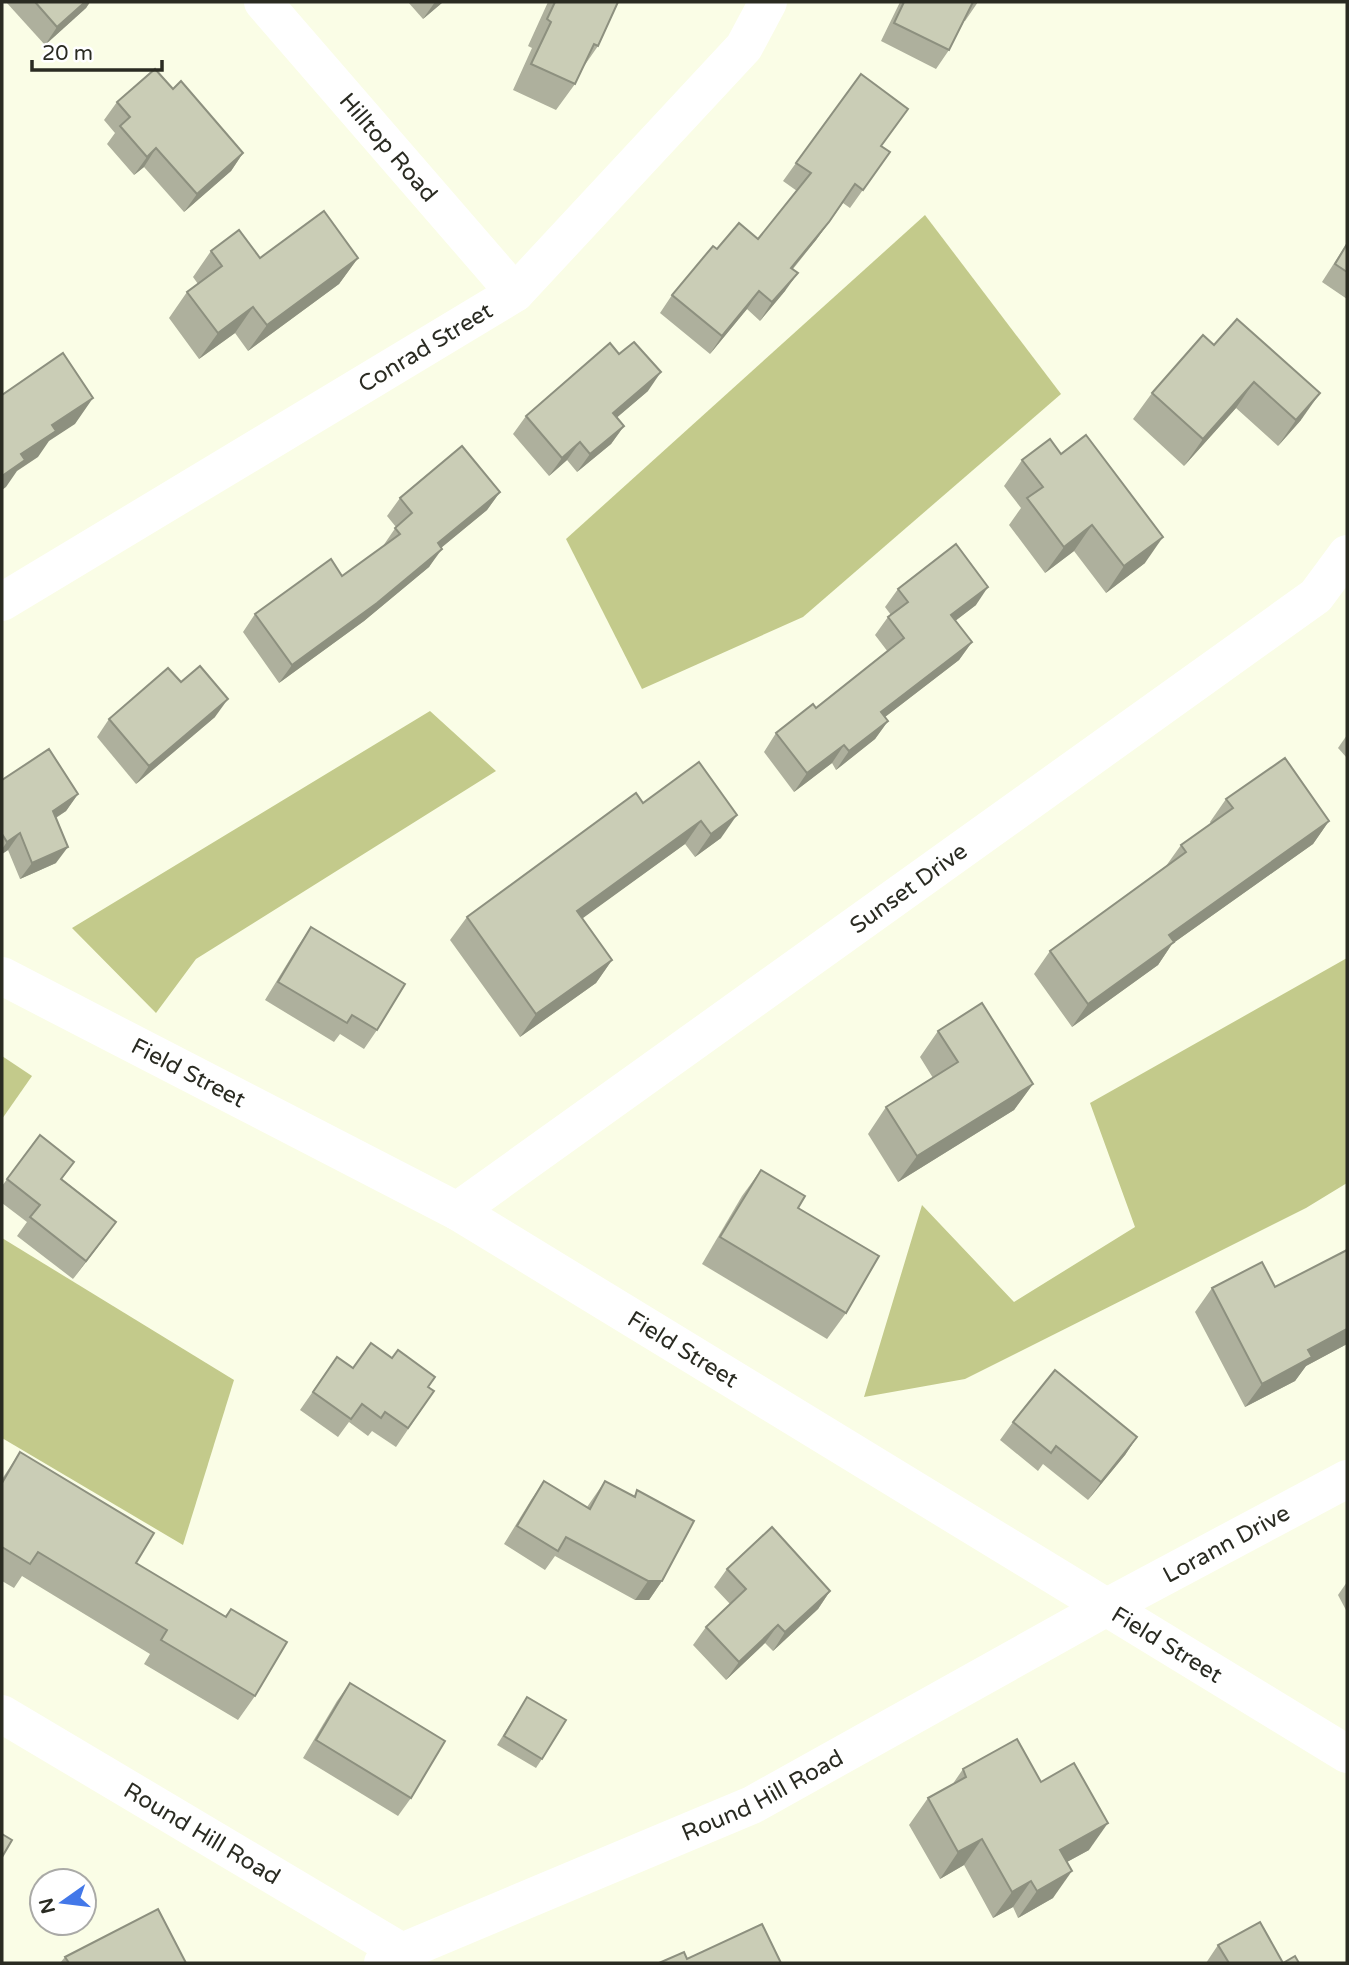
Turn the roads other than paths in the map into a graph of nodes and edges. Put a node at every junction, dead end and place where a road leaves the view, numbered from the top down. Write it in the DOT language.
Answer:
graph roads {
  1 [pos="263,2"];
  2 [pos="768,2"];
  3 [pos="515,293"];
  4 [pos="1347,554"];
  5 [pos="2,602"];
  6 [pos="2,976"];
  7 [pos="457,1211"];
  8 [pos="1347,1479"];
  9 [pos="1107,1607"];
  10 [pos="2,1714"];
  11 [pos="1347,1754"];
  12 [pos="393,1958"];
  1 -- 3 [label="street, Hilltop Road"];
  2 -- 3 [label="street, Conrad Street"];
  3 -- 5 [label="street, Conrad Street"];
  4 -- 7 [label="street, Sunset Drive"];
  6 -- 7 [label="street, Field Street"];
  7 -- 9 [label="street, Field Street"];
  8 -- 9 [label="street, Lorann Drive"];
  9 -- 11 [label="street, Field Street"];
  9 -- 12 [label="street, Round Hill Road"];
  10 -- 12 [label="street, Round Hill Road"];
}
